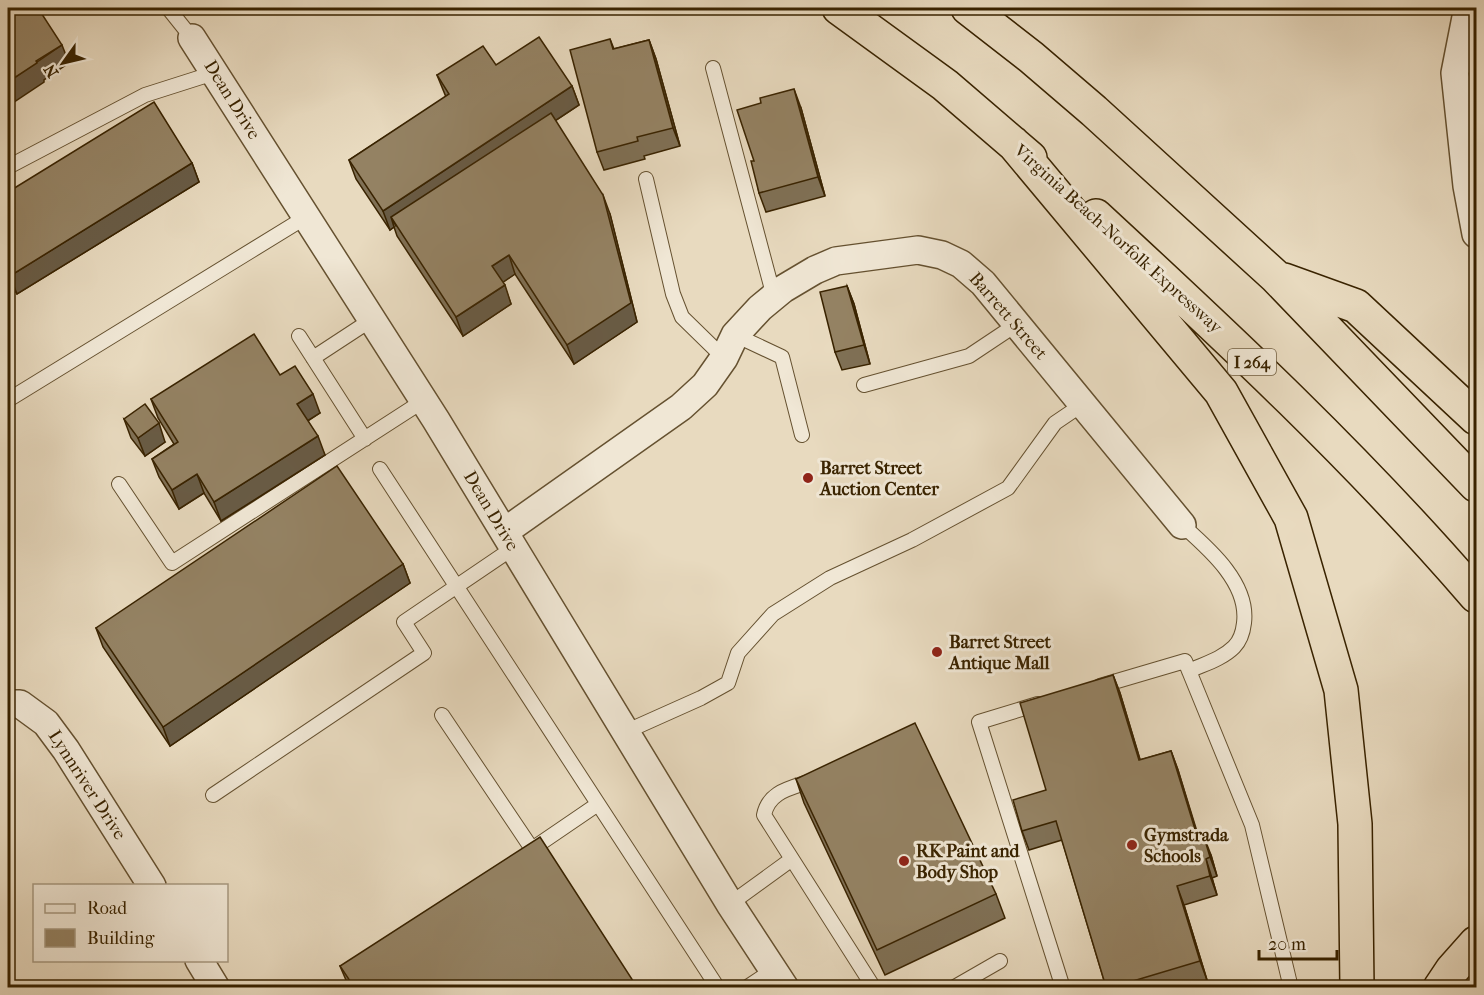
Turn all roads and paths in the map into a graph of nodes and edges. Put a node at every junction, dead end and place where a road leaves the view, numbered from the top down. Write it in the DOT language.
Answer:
graph roads {
  1 [pos="168,8"];
  2 [pos="840,8"];
  3 [pos="968,8"];
  4 [pos="1470,8"];
  5 [pos="192,38"];
  6 [pos="714,68"];
  7 [pos="214,73"];
  8 [pos="1467,100"];
  9 [pos="1013,143"];
  10 [pos="8,167"];
  11 [pos="646,179"];
  12 [pos="306,218"];
  13 [pos="1476,225"];
  14 [pos="1276,277"];
  15 [pos="774,297"];
  16 [pos="371,320"];
  17 [pos="1017,324"];
  18 [pos="299,336"];
  19 [pos="729,347"];
  20 [pos="314,358"];
  21 [pos="864,385"];
  22 [pos="8,400"];
  23 [pos="423,401"];
  24 [pos="1083,404"];
  25 [pos="1476,418"];
  26 [pos="802,435"];
  27 [pos="365,439"];
  28 [pos="380,469"];
  29 [pos="119,484"];
  30 [pos="1476,485"];
  31 [pos="1182,525"];
  32 [pos="508,540"];
  33 [pos="457,587"];
  34 [pos="1476,596"];
  35 [pos="1189,671"];
  36 [pos="1082,692"];
  37 [pos="1048,702"];
  38 [pos="8,704"];
  39 [pos="442,715"];
  40 [pos="625,732"];
  41 [pos="825,775"];
  42 [pos="213,795"];
  43 [pos="598,804"];
  44 [pos="792,859"];
  45 [pos="151,884"];
  46 [pos="730,904"];
  47 [pos="1476,944"];
  48 [pos="1000,961"];
  49 [pos="200,962"];
  50 [pos="779,979"];
  51 [pos="216,987"];
  52 [pos="718,987"];
  53 [pos="746,987"];
  54 [pos="874,987"];
  55 [pos="953,987"];
  56 [pos="1063,987"];
  57 [pos="1291,987"];
  58 [pos="1357,987"];
  59 [pos="1440,987"];
  1 -- 5 [label="lane"];
  2 -- 9 [label="highway, Virginia Beach-Norfolk Expressway / I 264"];
  3 -- 14 [label="highway"];
  4 -- 8 [label="street"];
  5 -- 7 [label="street, Dean Drive"];
  6 -- 15 [label="lane"];
  7 -- 10 [label="lane"];
  7 -- 12 [label="street, Dean Drive"];
  8 -- 13 [label="street"];
  9 -- 34 [label="highway, Virginia Beach-Norfolk Expressway / I 264"];
  9 -- 58 [label="highway"];
  11 -- 19 [label="lane"];
  12 -- 16 [label="street, Dean Drive"];
  12 -- 22 [label="lane"];
  14 -- 25 [label="highway"];
  14 -- 30 [label="highway"];
  15 -- 17 [label="street, Barrett Street"];
  15 -- 19 [label="street, Barrett Street"];
  16 -- 20 [label="lane"];
  16 -- 23 [label="street, Dean Drive"];
  17 -- 21 [label="lane"];
  17 -- 24 [label="street, Barrett Street"];
  18 -- 20 [label="lane"];
  19 -- 26 [label="lane"];
  19 -- 32 [label="street, Barrett Street"];
  20 -- 27 [label="lane"];
  23 -- 27 [label="lane"];
  23 -- 32 [label="street, Dean Drive"];
  24 -- 31 [label="street, Barrett Street"];
  24 -- 40 [label="lane"];
  27 -- 29 [label="lane"];
  28 -- 33 [label="lane"];
  31 -- 35 [label="lane"];
  32 -- 33 [label="lane"];
  32 -- 40 [label="street, Dean Drive"];
  33 -- 42 [label="lane"];
  33 -- 43 [label="lane"];
  35 -- 36 [label="lane"];
  35 -- 57 [label="lane"];
  37 -- 56 [label="lane"];
  38 -- 45 [label="street, Lynnriver Drive"];
  39 -- 43 [label="lane"];
  40 -- 46 [label="street, Dean Drive"];
  41 -- 44 [label="lane"];
  43 -- 52 [label="lane"];
  44 -- 46 [label="lane"];
  44 -- 54 [label="lane"];
  46 -- 50 [label="street, Dean Drive"];
  47 -- 59 [label="highway"];
  48 -- 55 [label="lane"];
  49 -- 51 [label="street"];
  50 -- 53 [label="lane"];
}
